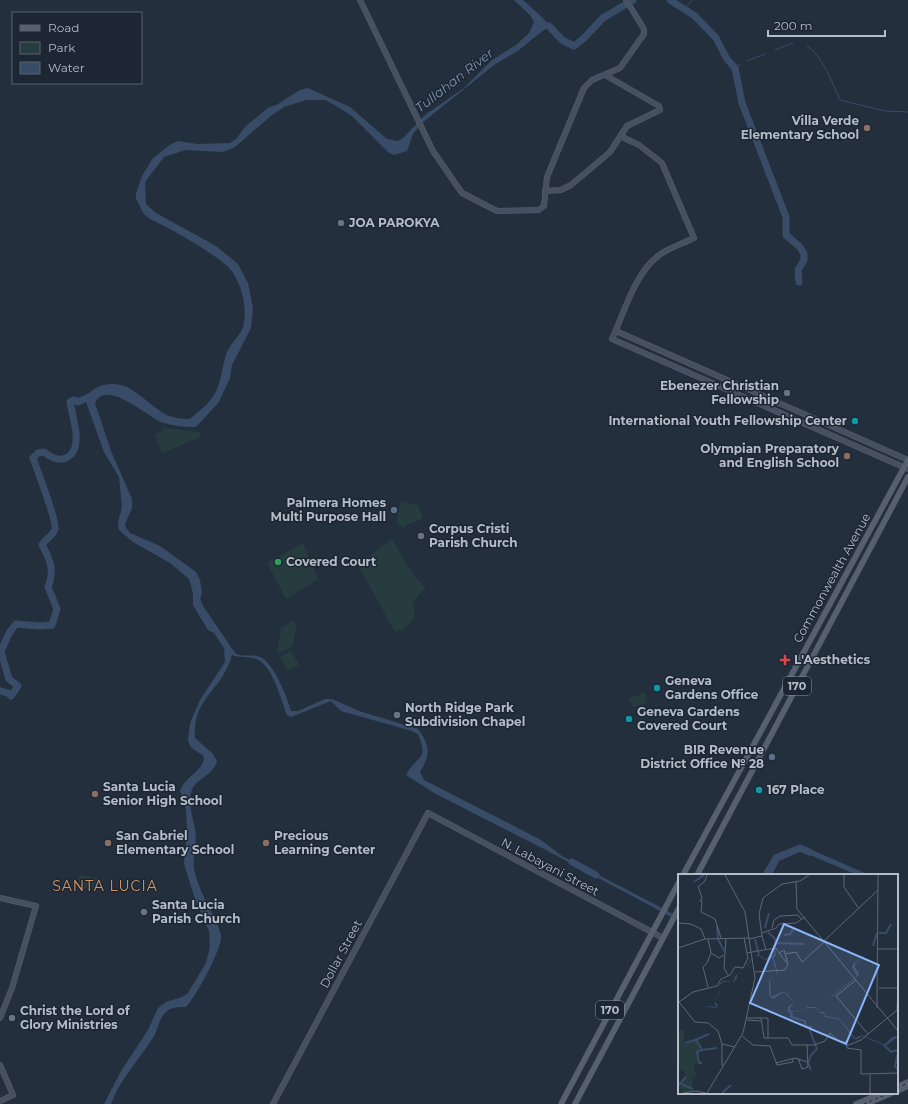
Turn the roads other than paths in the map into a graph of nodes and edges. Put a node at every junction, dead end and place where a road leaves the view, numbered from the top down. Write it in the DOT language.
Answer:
graph roads {
  1 [pos="360,0"];
  2 [pos="626,1"];
  3 [pos="605,75"];
  4 [pos="620,136"];
  5 [pos="546,191"];
  6 [pos="616,331"];
  7 [pos="631,338"];
  8 [pos="641,342"];
  9 [pos="628,345"];
  10 [pos="638,350"];
  11 [pos="908,460"];
  12 [pos="906,468"];
  13 [pos="908,477"];
  14 [pos="428,813"];
  15 [pos="684,874"];
  16 [pos="698,874"];
  17 [pos="678,884"];
  18 [pos="0,898"];
  19 [pos="678,910"];
  20 [pos="652,932"];
  21 [pos="663,938"];
  22 [pos="0,1018"];
  23 [pos="0,1066"];
  24 [pos="908,1082"];
  25 [pos="908,1086"];
  26 [pos="898,1087"];
  27 [pos="898,1091"];
  28 [pos="880,1094"];
  29 [pos="890,1094"];
  30 [pos="0,1101"];
  31 [pos="273,1104"];
  32 [pos="561,1104"];
  33 [pos="575,1104"];
  34 [pos="856,1104"];
  35 [pos="866,1104"];
  1 -- 5 [label="street"];
  2 -- 3 [label="street"];
  3 -- 4 [label="street"];
  3 -- 5 [label="street"];
  4 -- 5 [label="street"];
  4 -- 6 [label="street"];
  6 -- 7 [label="street"];
  6 -- 9 [label="street"];
  7 -- 8 [label="street"];
  7 -- 9 [label="street"];
  8 -- 10 [label="street"];
  8 -- 11 [label="street"];
  9 -- 10 [label="street"];
  10 -- 12 [label="street"];
  11 -- 12 [label="main road, Commonwealth Avenue / 170"];
  12 -- 15 [label="main road, Commonwealth Avenue / 170"];
  13 -- 16 [label="main road, Commonwealth Avenue / 170"];
  14 -- 20 [label="street, N. Labayani Street"];
  14 -- 31 [label="street, Dollar Street"];
  17 -- 20 [label="main road, 170"];
  18 -- 22 [label="street"];
  19 -- 21 [label="main road, 170"];
  20 -- 21 [label="street, N. Labayani Street"];
  20 -- 32 [label="main road, 170"];
  21 -- 33 [label="main road, 170"];
  23 -- 30 [label="street"];
  24 -- 26 [label="main road"];
  25 -- 27 [label="main road"];
  28 -- 34 [label="main road"];
  29 -- 35 [label="main road"];
}
